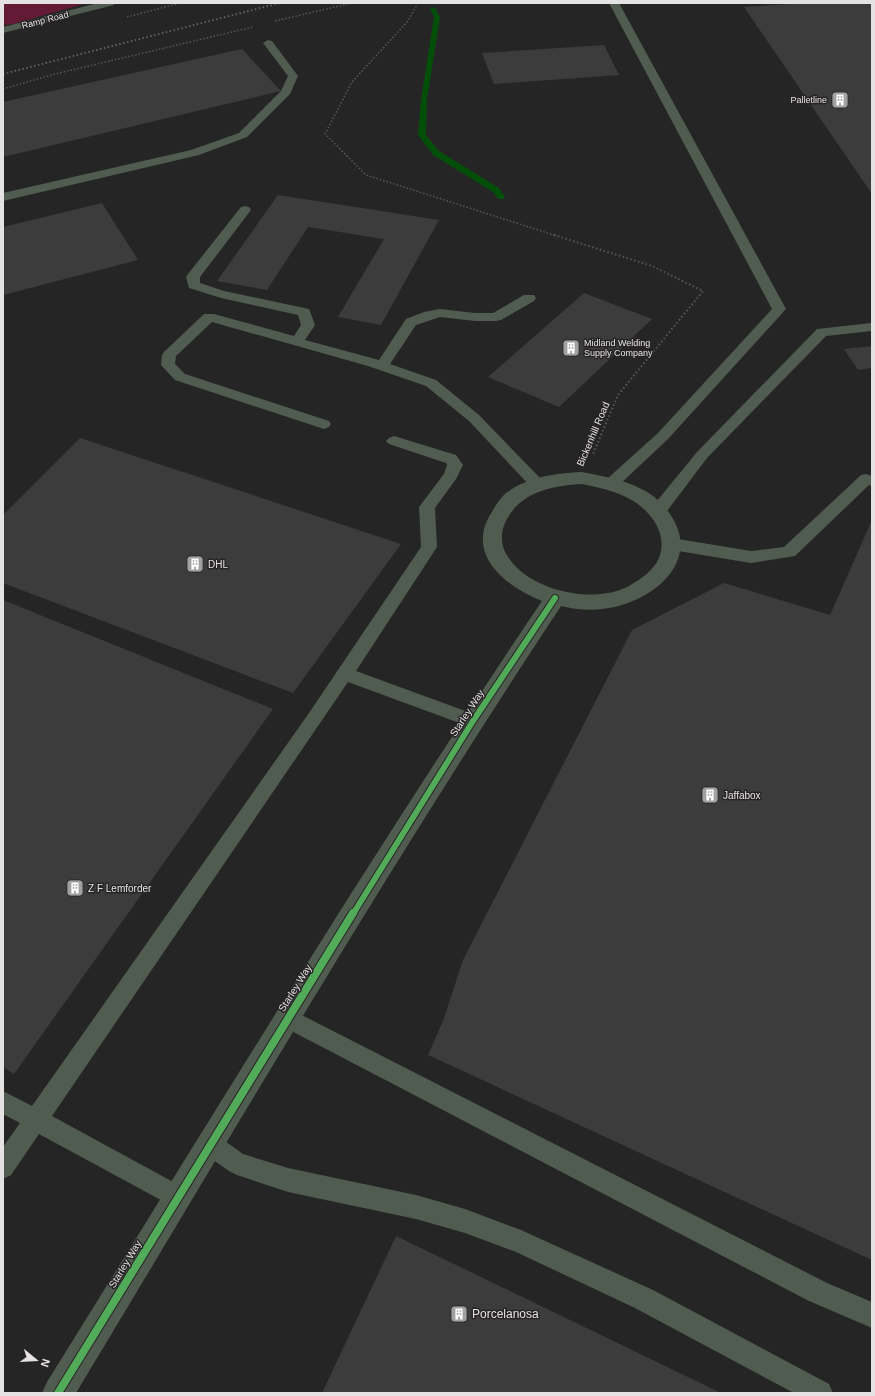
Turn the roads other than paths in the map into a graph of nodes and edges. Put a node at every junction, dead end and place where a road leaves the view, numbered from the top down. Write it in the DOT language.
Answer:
graph roads {
  1 [pos="110,3"];
  2 [pos="614,3"];
  3 [pos="3,30"];
  4 [pos="268,43"];
  5 [pos="3,197"];
  6 [pos="245,210"];
  7 [pos="528,298"];
  8 [pos="872,327"];
  9 [pos="297,342"];
  10 [pos="382,366"];
  11 [pos="324,424"];
  12 [pos="394,441"];
  13 [pos="872,481"];
  14 [pos="612,483"];
  15 [pos="537,484"];
  16 [pos="658,511"];
  17 [pos="672,544"];
  18 [pos="555,598"];
  19 [pos="345,674"];
  20 [pos="473,721"];
  21 [pos="288,1018"];
  22 [pos="3,1102"];
  23 [pos="36,1120"];
  24 [pos="210,1144"];
  25 [pos="3,1167"];
  26 [pos="178,1197"];
  27 [pos="872,1315"];
  28 [pos="58,1393"];
  29 [pos="820,1393"];
  1 -- 3 [label="lane, Ramp Road"];
  2 -- 14 [label="lane"];
  4 -- 5 [label="lane"];
  6 -- 9 [label="lane"];
  7 -- 10 [label="lane"];
  8 -- 16 [label="lane"];
  9 -- 10 [label="lane"];
  9 -- 11 [label="lane"];
  10 -- 15 [label="lane"];
  12 -- 19 [label="lane"];
  13 -- 17 [label="lane"];
  14 -- 15 [label="street"];
  14 -- 16 [label="street"];
  15 -- 18 [label="street"];
  16 -- 17 [label="street"];
  17 -- 18 [label="street"];
  18 -- 20 [label="street, Starley Way"];
  19 -- 20 [label="lane"];
  19 -- 23 [label="lane"];
  20 -- 21 [label="street, Starley Way"];
  21 -- 24 [label="street, Starley Way"];
  21 -- 27 [label="lane"];
  22 -- 23 [label="lane"];
  23 -- 25 [label="lane"];
  23 -- 26 [label="lane"];
  24 -- 26 [label="street, Starley Way"];
  24 -- 29 [label="lane"];
  26 -- 28 [label="street, Starley Way"];
}
